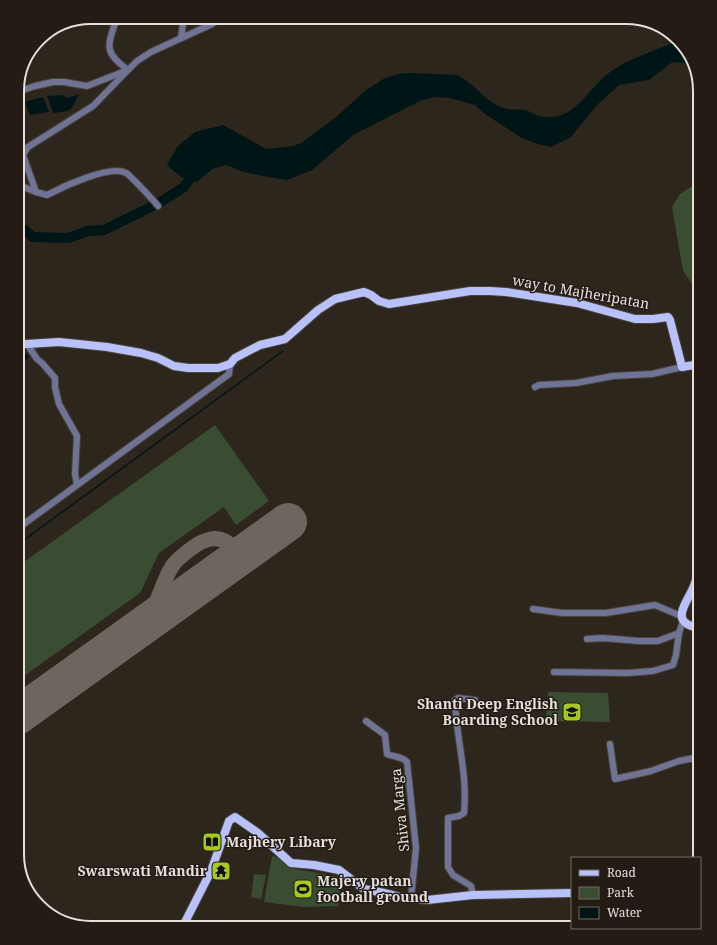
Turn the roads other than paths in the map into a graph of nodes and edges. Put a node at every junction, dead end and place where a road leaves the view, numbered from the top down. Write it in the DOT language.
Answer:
graph roads {
  1 [pos="115,24"];
  2 [pos="183,24"];
  3 [pos="212,24"];
  4 [pos="181,38"];
  5 [pos="128,70"];
  6 [pos="24,90"];
  7 [pos="24,151"];
  8 [pos="24,164"];
  9 [pos="24,187"];
  10 [pos="36,192"];
  11 [pos="157,204"];
  12 [pos="27,344"];
  13 [pos="230,364"];
  14 [pos="693,365"];
  15 [pos="682,367"];
  16 [pos="535,387"];
  17 [pos="77,485"];
  18 [pos="24,524"];
  19 [pos="693,589"];
  20 [pos="534,609"];
  21 [pos="682,618"];
  22 [pos="693,626"];
  23 [pos="679,633"];
  24 [pos="587,639"];
  25 [pos="554,672"];
  26 [pos="475,700"];
  27 [pos="366,721"];
  28 [pos="610,744"];
  29 [pos="693,758"];
  30 [pos="571,893"];
  31 [pos="473,895"];
  32 [pos="411,898"];
  33 [pos="186,921"];
  1 -- 5 [label="street"];
  2 -- 4 [label="street"];
  3 -- 4 [label="street"];
  4 -- 5 [label="street"];
  5 -- 6 [label="street"];
  5 -- 7 [label="street"];
  8 -- 10 [label="street"];
  9 -- 10 [label="street"];
  10 -- 11 [label="street"];
  12 -- 13 [label="main road, way to Majheripatan"];
  12 -- 17 [label="street"];
  13 -- 15 [label="main road, way to Majheripatan"];
  13 -- 17 [label="street"];
  14 -- 15 [label="main road"];
  15 -- 16 [label="street"];
  17 -- 18 [label="street"];
  19 -- 21 [label="main road"];
  20 -- 21 [label="street"];
  21 -- 22 [label="main road"];
  21 -- 23 [label="street"];
  23 -- 24 [label="street"];
  23 -- 25 [label="street"];
  26 -- 31 [label="street"];
  27 -- 32 [label="street, Shiva Marga"];
  28 -- 29 [label="street"];
  30 -- 31 [label="main road"];
  31 -- 32 [label="main road"];
  32 -- 33 [label="main road"];
}
